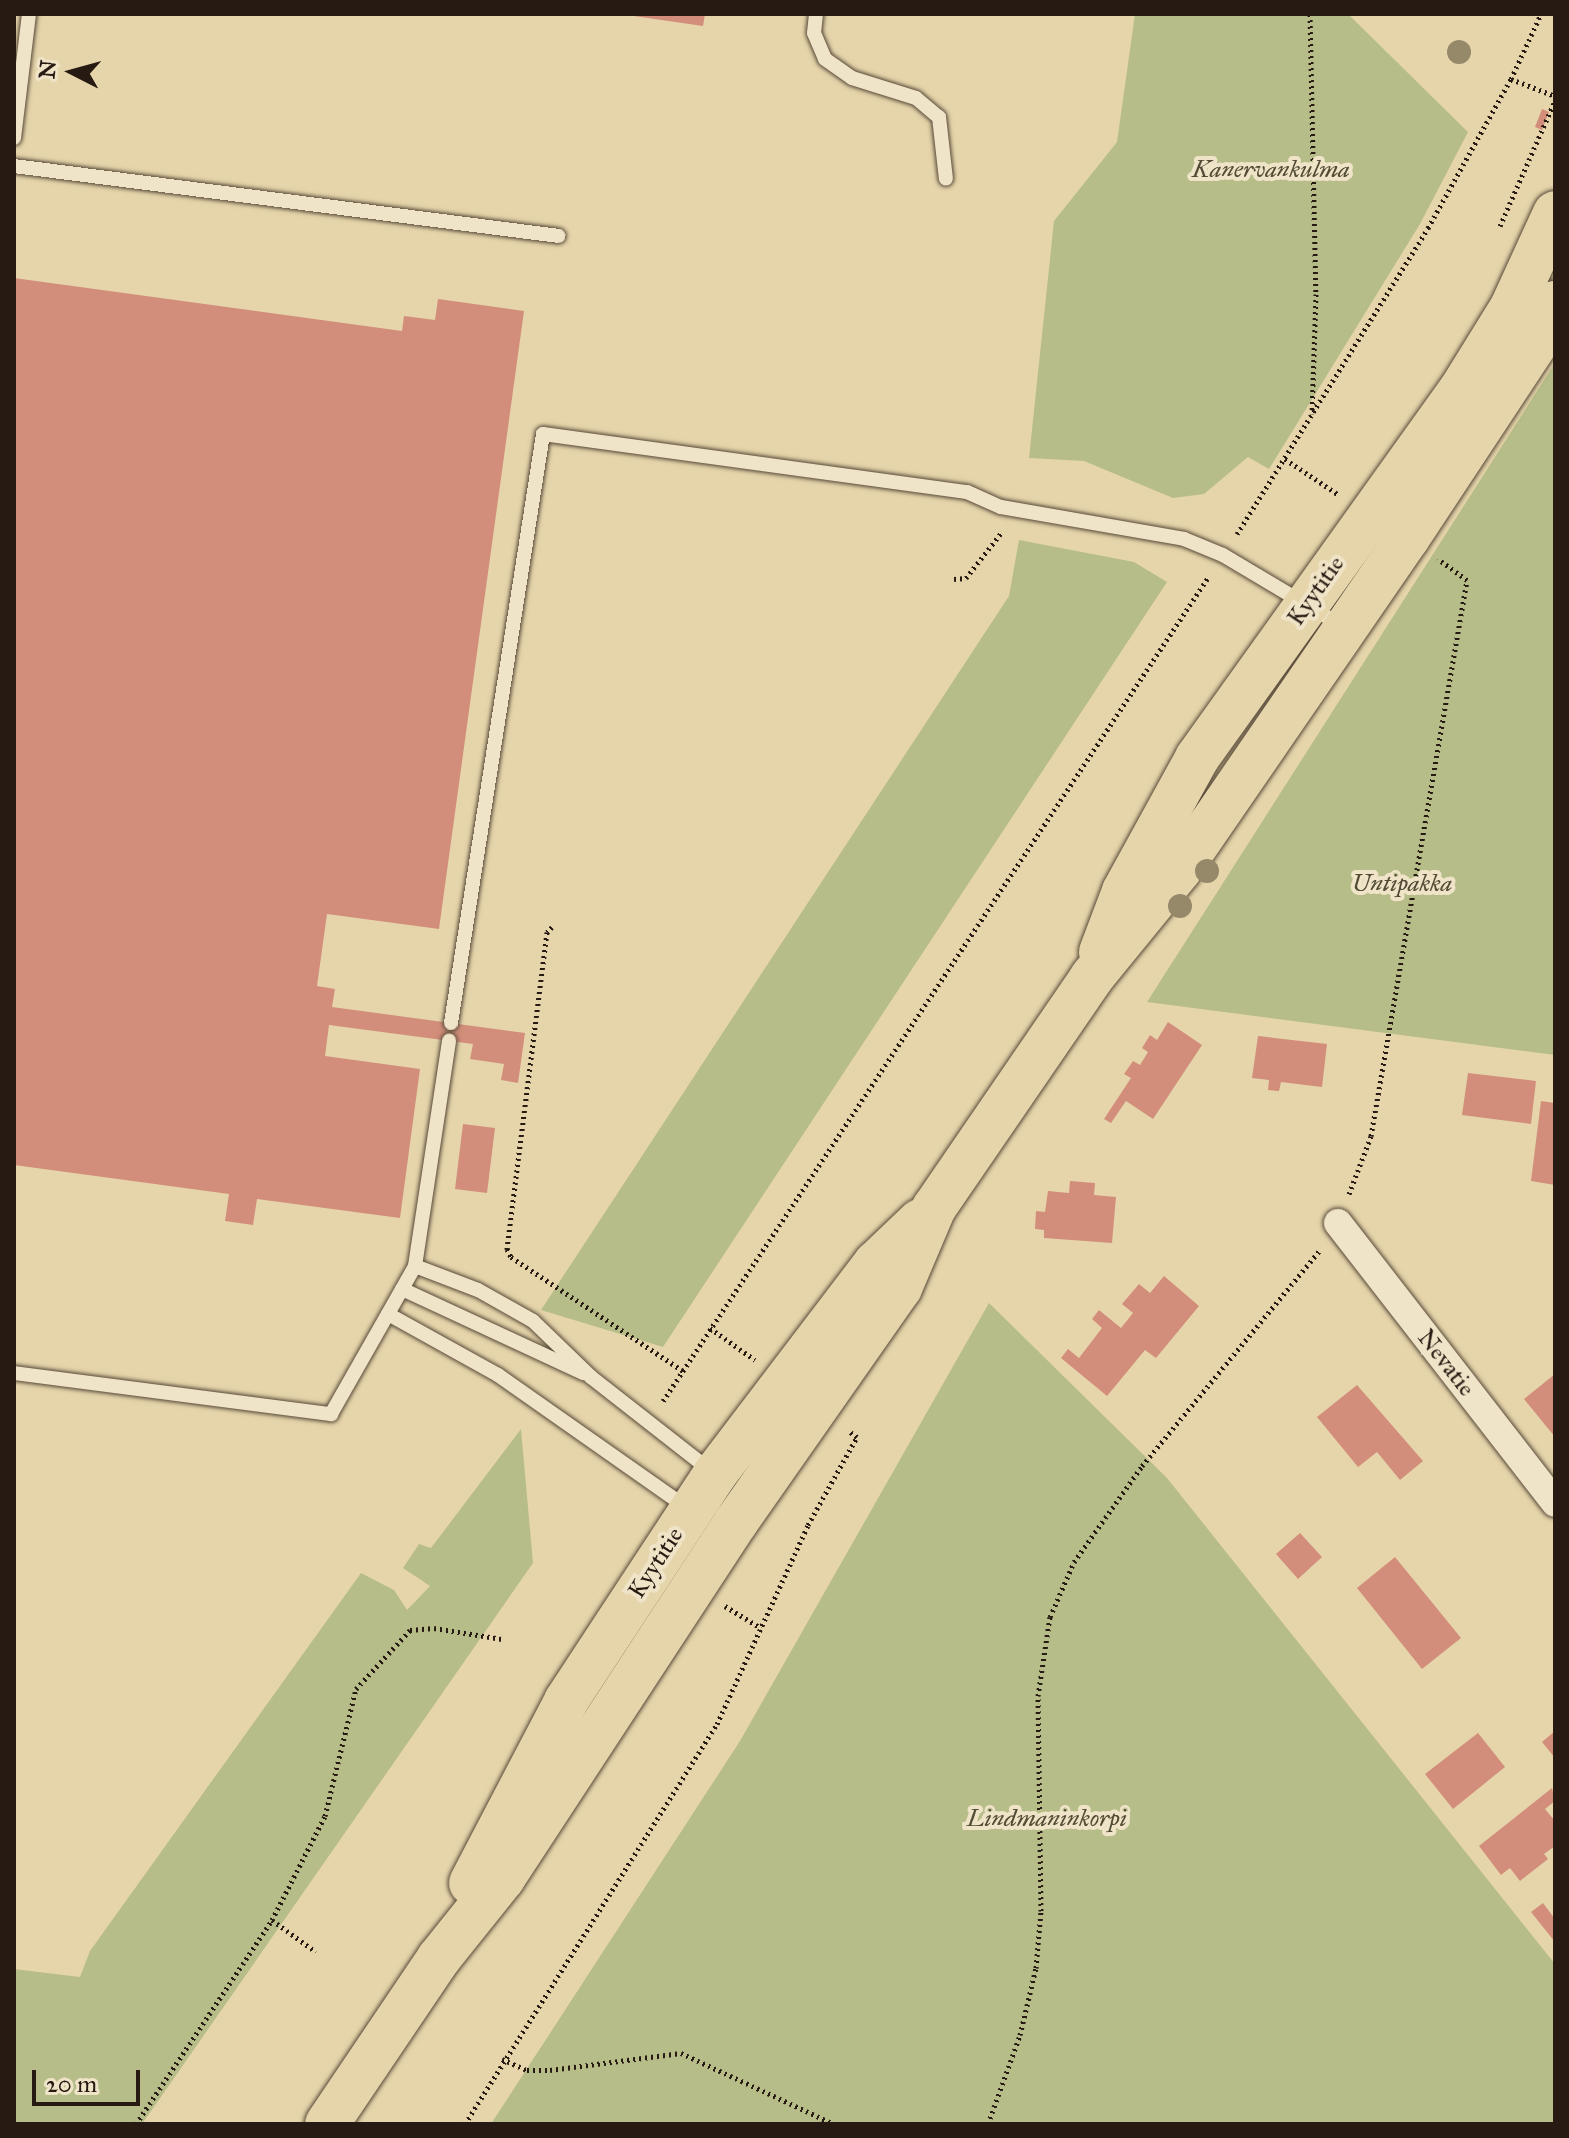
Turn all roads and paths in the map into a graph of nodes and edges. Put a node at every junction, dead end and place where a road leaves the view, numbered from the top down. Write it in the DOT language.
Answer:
graph roads {
  1 [pos="29,14"];
  2 [pos="816,14"];
  3 [pos="1310,14"];
  4 [pos="1541,14"];
  5 [pos="1511,79"];
  6 [pos="1555,99"];
  7 [pos="14,138"];
  8 [pos="14,166"];
  9 [pos="946,179"];
  10 [pos="1555,213"];
  11 [pos="1500,226"];
  12 [pos="559,236"];
  13 [pos="1555,303"];
  14 [pos="1312,415"];
  15 [pos="1223,555"];
  16 [pos="1467,580"];
  17 [pos="1307,605"];
  18 [pos="1344,627"];
  19 [pos="552,927"];
  20 [pos="1092,977"];
  21 [pos="451,1023"];
  22 [pos="449,1041"];
  23 [pos="1338,1223"];
  24 [pos="415,1266"];
  25 [pos="402,1289"];
  26 [pos="388,1314"];
  27 [pos="685,1372"];
  28 [pos="14,1373"];
  29 [pos="591,1377"];
  30 [pos="650,1420"];
  31 [pos="857,1437"];
  32 [pos="1555,1503"];
  33 [pos="714,1508"];
  34 [pos="502,1639"];
  35 [pos="272,1920"];
  36 [pos="316,1952"];
  37 [pos="502,2059"];
  38 [pos="136,2124"];
  39 [pos="327,2124"];
  40 [pos="465,2124"];
  41 [pos="834,2124"];
  42 [pos="988,2124"];
  1 -- 7 [label="lane"];
  2 -- 9 [label="lane"];
  3 -- 14 [label="path"];
  4 -- 5 [label="path"];
  5 -- 6 [label="path"];
  5 -- 14 [label="path"];
  6 -- 11 [label="path"];
  8 -- 12 [label="lane"];
  10 -- 17 [label="main road, Kyytitie"];
  13 -- 18 [label="main road, Kyytitie"];
  14 -- 15 [label="path"];
  15 -- 17 [label="lane"];
  15 -- 21 [label="lane"];
  15 -- 27 [label="path"];
  16 -- 23 [label="path"];
  17 -- 18 [label="lane"];
  17 -- 20 [label="main road, Kyytitie"];
  18 -- 20 [label="main road, Kyytitie"];
  19 -- 27 [label="path"];
  20 -- 33 [label="main road, Kyytitie"];
  22 -- 24 [label="lane"];
  23 -- 32 [label="street, Nevatie"];
  23 -- 42 [label="path"];
  24 -- 25 [label="lane"];
  24 -- 29 [label="lane"];
  25 -- 26 [label="lane"];
  25 -- 29 [label="lane"];
  26 -- 28 [label="lane"];
  26 -- 33 [label="lane"];
  27 -- 30 [label="path"];
  29 -- 30 [label="lane"];
  30 -- 33 [label="lane"];
  31 -- 37 [label="path"];
  33 -- 39 [label="main road, Kyytitie"];
  34 -- 35 [label="path"];
  35 -- 36 [label="path"];
  35 -- 38 [label="path"];
  37 -- 40 [label="path"];
  37 -- 41 [label="path"];
}
